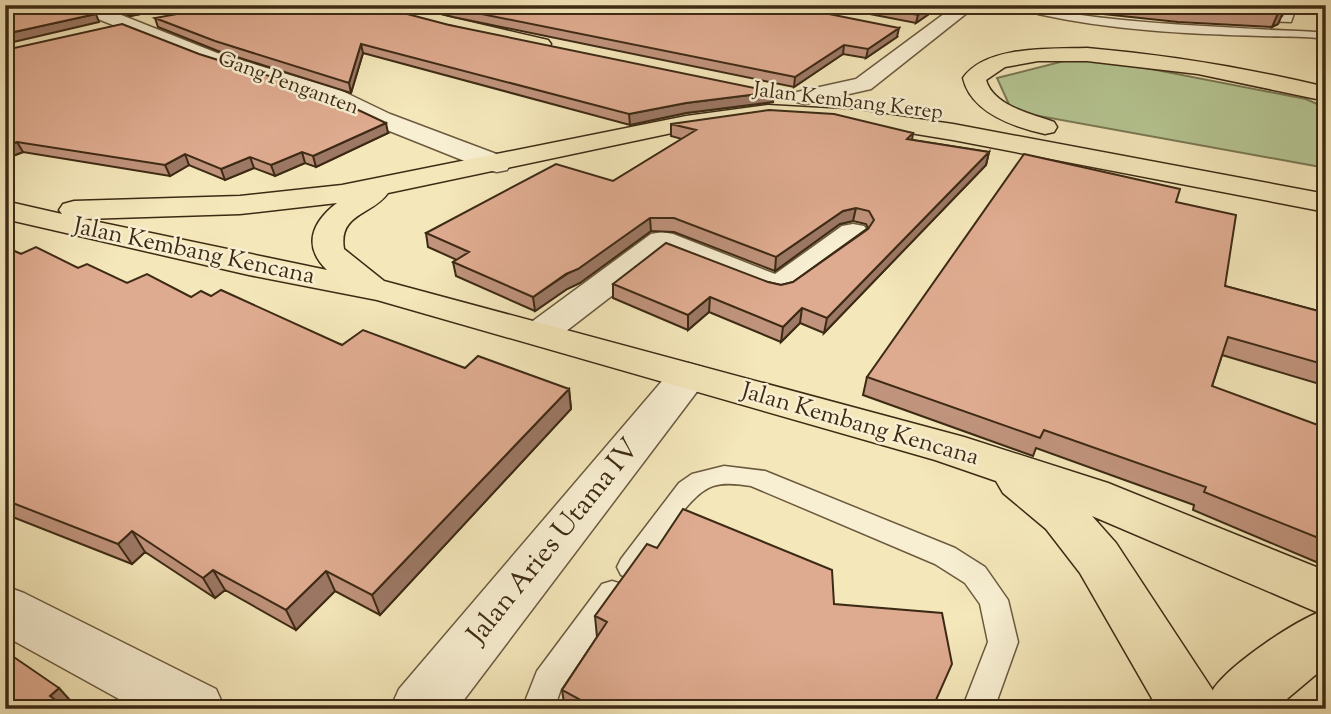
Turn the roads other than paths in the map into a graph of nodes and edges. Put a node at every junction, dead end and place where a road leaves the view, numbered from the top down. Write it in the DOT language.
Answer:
graph roads {
  1 [pos="79,5"];
  2 [pos="374,5"];
  3 [pos="968,5"];
  4 [pos="1046,5"];
  5 [pos="1292,5"];
  6 [pos="168,19"];
  7 [pos="125,25"];
  8 [pos="899,28"];
  9 [pos="1073,30"];
  10 [pos="99,32"];
  11 [pos="1296,32"];
  12 [pos="1263,33"];
  13 [pos="928,34"];
  14 [pos="1326,36"];
  15 [pos="1193,41"];
  16 [pos="1266,46"];
  17 [pos="557,47"];
  18 [pos="753,90"];
  19 [pos="860,94"];
  20 [pos="1326,94"];
  21 [pos="707,100"];
  22 [pos="686,122"];
  23 [pos="1045,127"];
  24 [pos="1092,135"];
  25 [pos="497,164"];
  26 [pos="388,186"];
  27 [pos="1326,203"];
  28 [pos="5,209"];
  29 [pos="853,233"];
  30 [pos="382,291"];
  31 [pos="538,334"];
  32 [pos="688,376"];
  33 [pos="995,464"];
  34 [pos="1326,594"];
  35 [pos="7,611"];
  36 [pos="1326,636"];
  37 [pos="195,709"];
  38 [pos="420,709"];
  39 [pos="538,709"];
  40 [pos="978,709"];
  41 [pos="1191,709"];
  42 [pos="1236,709"];
  1 -- 7 [label="street, Gang Penganten"];
  2 -- 17 [label="main road"];
  3 -- 13 [label="street"];
  4 -- 12 [label="lane"];
  5 -- 11 [label="lane"];
  6 -- 7 [label="street"];
  7 -- 10 [label="street"];
  7 -- 25 [label="street, Gang Penganten"];
  8 -- 13 [label="street"];
  9 -- 15 [label="lane"];
  11 -- 12 [label="lane"];
  11 -- 14 [label="lane"];
  12 -- 16 [label="lane"];
  13 -- 19 [label="street"];
  18 -- 19 [label="main road, Jalan Kembang Kerep"];
  19 -- 23 [label="main road, Jalan Kembang Kerep"];
  20 -- 23 [label="main road"];
  21 -- 22 [label="main road"];
  22 -- 25 [label="main road, Jalan Kembang Kencana"];
  22 -- 27 [label="main road, Jalan Kembang Kencana"];
  23 -- 24 [label="main road, Jalan Kembang Kerep"];
  25 -- 26 [label="main road, Jalan Kembang Kencana"];
  26 -- 28 [label="main road, Jalan Kembang Kencana"];
  26 -- 30 [label="main road, Jalan Kembang Kencana"];
  28 -- 30 [label="main road, Jalan Kembang Kencana"];
  29 -- 31 [label="street"];
  30 -- 31 [label="main road, Jalan Kembang Kencana"];
  31 -- 32 [label="main road, Jalan Kembang Kencana"];
  32 -- 33 [label="main road, Jalan Kembang Kencana"];
  32 -- 38 [label="street, Jalan Aries Utama IV"];
  33 -- 34 [label="main road, Jalan Kembang Kencana"];
  33 -- 41 [label="main road"];
  35 -- 37 [label="street"];
  36 -- 42 [label="main road"];
  39 -- 40 [label="lane"];
}
